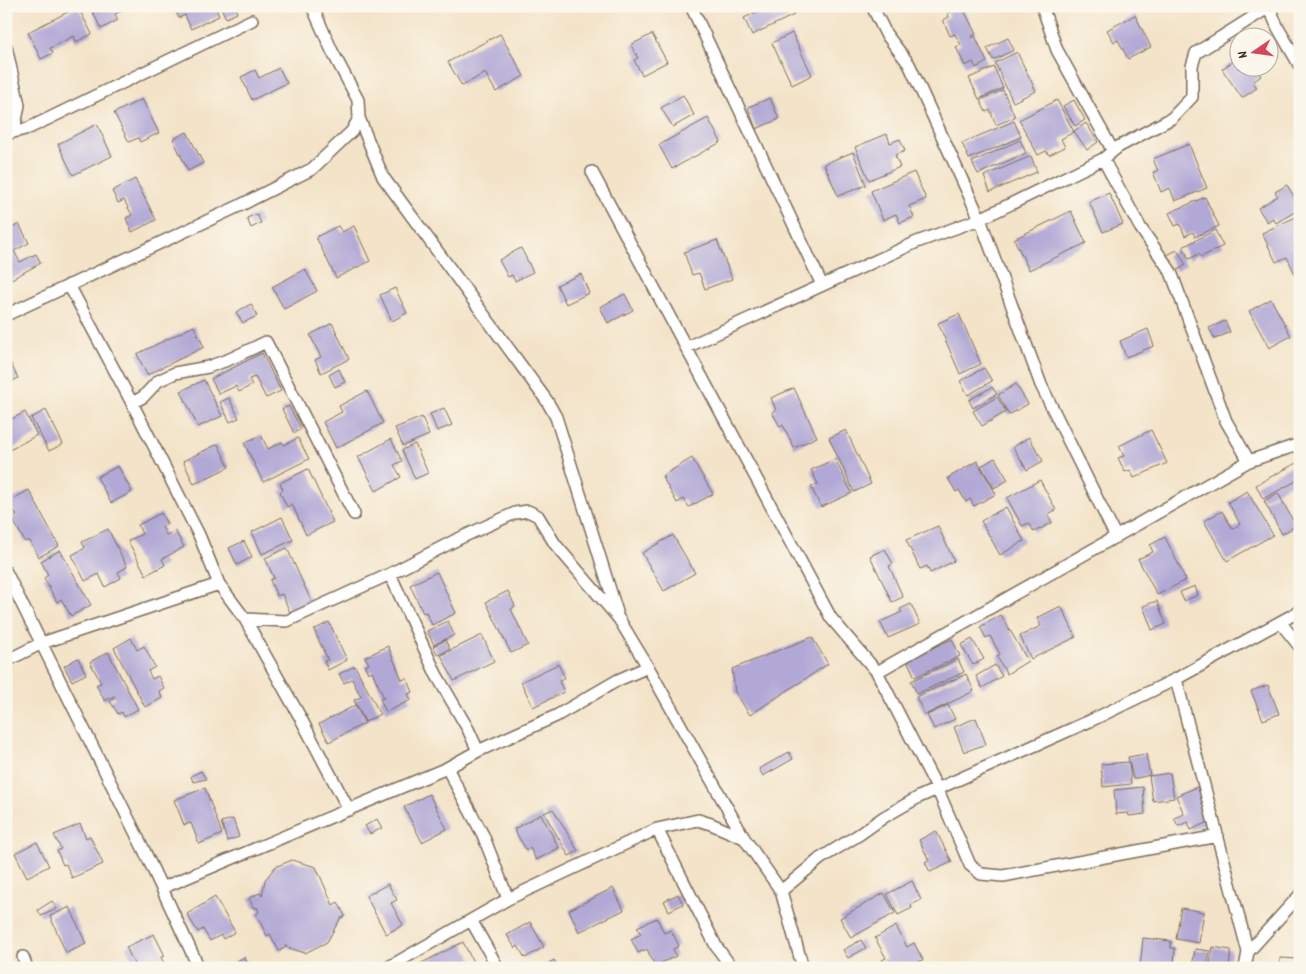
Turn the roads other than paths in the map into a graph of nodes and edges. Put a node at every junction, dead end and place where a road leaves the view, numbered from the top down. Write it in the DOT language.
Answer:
graph roads {
  1 [pos="312,6"];
  2 [pos="691,6"];
  3 [pos="872,6"];
  4 [pos="1042,6"];
  5 [pos="1270,7"];
  6 [pos="252,20"];
  7 [pos="6,47"];
  8 [pos="1300,66"];
  9 [pos="359,118"];
  10 [pos="10,133"];
  11 [pos="1112,151"];
  12 [pos="1103,159"];
  13 [pos="592,172"];
  14 [pos="980,219"];
  15 [pos="69,285"];
  16 [pos="822,285"];
  17 [pos="6,315"];
  18 [pos="687,347"];
  19 [pos="132,403"];
  20 [pos="1300,444"];
  21 [pos="1249,462"];
  22 [pos="354,514"];
  23 [pos="1116,537"];
  24 [pos="6,572"];
  25 [pos="390,574"];
  26 [pos="219,584"];
  27 [pos="1300,611"];
  28 [pos="245,619"];
  29 [pos="619,619"];
  30 [pos="1280,622"];
  31 [pos="42,643"];
  32 [pos="1300,646"];
  33 [pos="6,661"];
  34 [pos="648,667"];
  35 [pos="876,672"];
  36 [pos="1176,679"];
  37 [pos="478,751"];
  38 [pos="447,768"];
  39 [pos="937,788"];
  40 [pos="349,810"];
  41 [pos="656,829"];
  42 [pos="1218,836"];
  43 [pos="744,838"];
  44 [pos="162,888"];
  45 [pos="781,891"];
  46 [pos="1300,895"];
  47 [pos="508,899"];
  48 [pos="471,920"];
  49 [pos="1248,952"];
  50 [pos="198,968"];
  51 [pos="386,968"];
  52 [pos="498,968"];
  53 [pos="732,968"];
  54 [pos="803,968"];
  55 [pos="1245,968"];
  1 -- 9 [label="street"];
  2 -- 16 [label="street"];
  3 -- 14 [label="street"];
  4 -- 11 [label="street"];
  5 -- 8 [label="street"];
  5 -- 11 [label="street"];
  6 -- 10 [label="street"];
  7 -- 10 [label="street"];
  9 -- 15 [label="street"];
  9 -- 29 [label="street"];
  11 -- 12 [label="street"];
  12 -- 14 [label="street"];
  12 -- 21 [label="street"];
  13 -- 18 [label="street"];
  14 -- 16 [label="street"];
  14 -- 23 [label="street"];
  15 -- 17 [label="street"];
  15 -- 19 [label="street"];
  16 -- 18 [label="street"];
  18 -- 35 [label="street"];
  19 -- 22 [label="street"];
  19 -- 26 [label="street"];
  20 -- 21 [label="street"];
  21 -- 23 [label="street"];
  23 -- 35 [label="street"];
  24 -- 31 [label="street"];
  25 -- 28 [label="street"];
  25 -- 29 [label="street"];
  25 -- 37 [label="street"];
  26 -- 28 [label="street"];
  26 -- 31 [label="street"];
  27 -- 30 [label="street"];
  28 -- 40 [label="street"];
  29 -- 34 [label="street"];
  30 -- 32 [label="street"];
  30 -- 36 [label="street"];
  31 -- 33 [label="street"];
  31 -- 44 [label="street"];
  34 -- 37 [label="street"];
  34 -- 43 [label="street"];
  35 -- 39 [label="street"];
  36 -- 39 [label="street"];
  36 -- 42 [label="street"];
  37 -- 38 [label="street"];
  38 -- 40 [label="street"];
  38 -- 47 [label="street"];
  39 -- 42 [label="street"];
  39 -- 45 [label="street"];
  40 -- 44 [label="street"];
  41 -- 43 [label="street"];
  41 -- 47 [label="street"];
  41 -- 53 [label="street"];
  42 -- 49 [label="street"];
  43 -- 45 [label="street"];
  44 -- 50 [label="street"];
  45 -- 54 [label="street"];
  46 -- 49 [label="street"];
  47 -- 48 [label="street"];
  48 -- 51 [label="street"];
  48 -- 52 [label="street"];
  49 -- 55 [label="street"];
}
